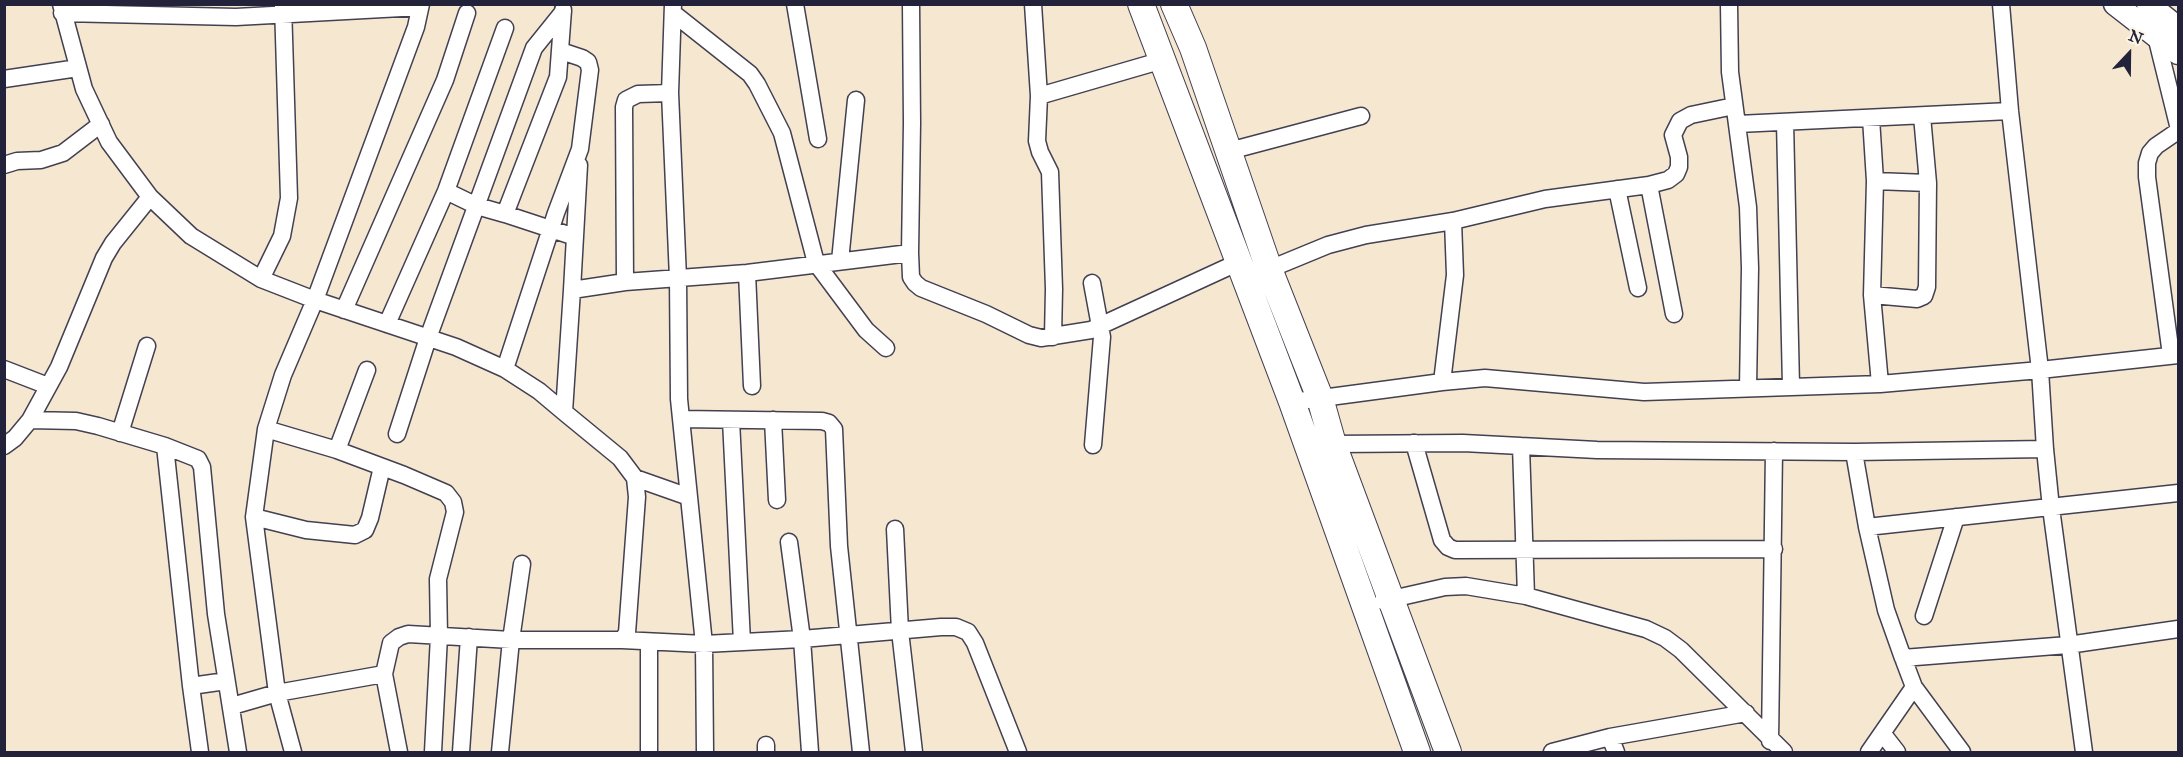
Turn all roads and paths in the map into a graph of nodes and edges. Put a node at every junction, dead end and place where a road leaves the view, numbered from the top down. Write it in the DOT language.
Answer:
graph roads {
  1 [pos="795,4"];
  2 [pos="911,4"];
  3 [pos="1033,4"];
  4 [pos="1141,4"];
  5 [pos="1174,4"];
  6 [pos="1729,4"];
  7 [pos="2001,4"];
  8 [pos="2115,4"];
  9 [pos="2148,4"];
  10 [pos="421,6"];
  11 [pos="563,8"];
  12 [pos="61,9"];
  13 [pos="673,9"];
  14 [pos="283,10"];
  15 [pos="467,13"];
  16 [pos="505,28"];
  17 [pos="2178,28"];
  18 [pos="2156,36"];
  19 [pos="561,51"];
  20 [pos="2178,53"];
  21 [pos="1163,60"];
  22 [pos="78,68"];
  23 [pos="4,79"];
  24 [pos="670,93"];
  25 [pos="1039,96"];
  26 [pos="856,100"];
  27 [pos="1734,106"];
  28 [pos="2010,111"];
  29 [pos="1361,116"];
  30 [pos="1922,116"];
  31 [pos="1871,118"];
  32 [pos="1785,122"];
  33 [pos="101,124"];
  34 [pos="1738,124"];
  35 [pos="2178,125"];
  36 [pos="2178,131"];
  37 [pos="818,139"];
  38 [pos="580,149"];
  39 [pos="1228,151"];
  40 [pos="4,165"];
  41 [pos="1875,181"];
  42 [pos="1928,183"];
  43 [pos="1649,185"];
  44 [pos="1617,189"];
  45 [pos="446,191"];
  46 [pos="150,197"];
  47 [pos="477,206"];
  48 [pos="506,214"];
  49 [pos="1453,221"];
  50 [pos="550,230"];
  51 [pos="575,237"];
  52 [pos="910,254"];
  53 [pos="840,261"];
  54 [pos="816,263"];
  55 [pos="1269,269"];
  56 [pos="1242,270"];
  57 [pos="747,273"];
  58 [pos="678,278"];
  59 [pos="261,279"];
  60 [pos="626,282"];
  61 [pos="1092,282"];
  62 [pos="1638,288"];
  63 [pos="572,290"];
  64 [pos="1872,295"];
  65 [pos="315,300"];
  66 [pos="344,310"];
  67 [pos="1674,314"];
  68 [pos="387,324"];
  69 [pos="1101,325"];
  70 [pos="1053,337"];
  71 [pos="428,338"];
  72 [pos="147,346"];
  73 [pos="886,348"];
  74 [pos="2175,355"];
  75 [pos="4,369"];
  76 [pos="505,369"];
  77 [pos="367,370"];
  78 [pos="2040,370"];
  79 [pos="1442,382"];
  80 [pos="1880,384"];
  81 [pos="48,386"];
  82 [pos="752,386"];
  83 [pos="1791,386"];
  84 [pos="1748,388"];
  85 [pos="1320,398"];
  86 [pos="1292,402"];
  87 [pos="564,412"];
  88 [pos="681,419"];
  89 [pos="30,420"];
  90 [pos="731,420"];
  91 [pos="773,420"];
  92 [pos="266,429"];
  93 [pos="120,433"];
  94 [pos="397,434"];
  95 [pos="1414,443"];
  96 [pos="1333,444"];
  97 [pos="1093,445"];
  98 [pos="4,446"];
  99 [pos="165,446"];
  100 [pos="1521,446"];
  101 [pos="2045,449"];
  102 [pos="337,450"];
  103 [pos="1774,451"];
  104 [pos="1854,452"];
  105 [pos="382,467"];
  106 [pos="635,478"];
  107 [pos="2178,493"];
  108 [pos="689,497"];
  109 [pos="777,500"];
  110 [pos="2051,508"];
  111 [pos="254,517"];
  112 [pos="1956,517"];
  113 [pos="1867,527"];
  114 [pos="895,529"];
  115 [pos="789,542"];
  116 [pos="1523,549"];
  117 [pos="1774,549"];
  118 [pos="522,564"];
  119 [pos="1526,596"];
  120 [pos="1390,599"];
  121 [pos="1364,605"];
  122 [pos="1924,616"];
  123 [pos="2178,629"];
  124 [pos="900,631"];
  125 [pos="439,636"];
  126 [pos="848,636"];
  127 [pos="469,637"];
  128 [pos="802,639"];
  129 [pos="511,640"];
  130 [pos="622,640"];
  131 [pos="649,642"];
  132 [pos="742,642"];
  133 [pos="704,644"];
  134 [pos="2068,645"];
  135 [pos="1903,658"];
  136 [pos="384,674"];
  137 [pos="226,681"];
  138 [pos="191,686"];
  139 [pos="1914,687"];
  140 [pos="277,693"];
  141 [pos="232,706"];
  142 [pos="1746,713"];
  143 [pos="1883,734"];
  144 [pos="1770,744"];
  145 [pos="1613,745"];
  146 [pos="200,753"];
  147 [pos="238,753"];
  148 [pos="293,753"];
  149 [pos="399,753"];
  150 [pos="434,753"];
  151 [pos="461,753"];
  152 [pos="500,753"];
  153 [pos="649,753"];
  154 [pos="705,753"];
  155 [pos="810,753"];
  156 [pos="861,753"];
  157 [pos="914,753"];
  158 [pos="1018,753"];
  159 [pos="1417,753"];
  160 [pos="1448,753"];
  161 [pos="1552,753"];
  162 [pos="1784,753"];
  163 [pos="1869,753"];
  164 [pos="1897,753"];
  165 [pos="1962,753"];
  166 [pos="2084,753"];
  1 -- 37 [label="street"];
  2 -- 52 [label="street"];
  3 -- 25 [label="street"];
  4 -- 21 [label="main road"];
  5 -- 39 [label="main road"];
  6 -- 27 [label="street"];
  7 -- 28 [label="street"];
  8 -- 18 [label="street"];
  9 -- 17 [label="street"];
  10 -- 14 [label="street"];
  10 -- 65 [label="street"];
  11 -- 19 [label="street"];
  11 -- 47 [label="street"];
  12 -- 14 [label="street"];
  12 -- 22 [label="street"];
  13 -- 24 [label="street"];
  13 -- 54 [label="street"];
  14 -- 59 [label="street"];
  15 -- 66 [label="street"];
  16 -- 45 [label="street"];
  18 -- 20 [label="street"];
  18 -- 35 [label="street"];
  19 -- 38 [label="street"];
  19 -- 48 [label="street"];
  21 -- 25 [label="street"];
  21 -- 56 [label="main road"];
  22 -- 23 [label="street"];
  22 -- 33 [label="street"];
  24 -- 58 [label="street"];
  24 -- 60 [label="street"];
  25 -- 70 [label="street"];
  26 -- 53 [label="street"];
  27 -- 34 [label="street"];
  27 -- 43 [label="street"];
  28 -- 30 [label="street"];
  28 -- 78 [label="street"];
  29 -- 39 [label="street"];
  30 -- 31 [label="street"];
  30 -- 42 [label="street"];
  31 -- 32 [label="street"];
  31 -- 41 [label="street"];
  32 -- 34 [label="street"];
  32 -- 83 [label="street"];
  33 -- 40 [label="street"];
  33 -- 46 [label="street"];
  34 -- 84 [label="street"];
  36 -- 74 [label="street"];
  38 -- 50 [label="street"];
  38 -- 51 [label="street"];
  39 -- 55 [label="main road"];
  41 -- 42 [label="street"];
  41 -- 64 [label="street"];
  42 -- 64 [label="street"];
  43 -- 44 [label="street"];
  43 -- 67 [label="street"];
  44 -- 49 [label="street"];
  44 -- 62 [label="street"];
  45 -- 47 [label="street"];
  45 -- 68 [label="street"];
  46 -- 59 [label="street"];
  46 -- 81 [label="street"];
  47 -- 48 [label="street"];
  47 -- 71 [label="street"];
  48 -- 50 [label="street"];
  49 -- 55 [label="street"];
  49 -- 79 [label="street"];
  50 -- 51 [label="street"];
  50 -- 76 [label="street"];
  51 -- 63 [label="street"];
  52 -- 53 [label="street"];
  52 -- 70 [label="street"];
  53 -- 54 [label="street"];
  54 -- 57 [label="street"];
  54 -- 73 [label="street"];
  55 -- 56 [label="street"];
  55 -- 85 [label="main road"];
  56 -- 69 [label="street"];
  56 -- 86 [label="main road"];
  57 -- 58 [label="street"];
  57 -- 82 [label="street"];
  58 -- 60 [label="street"];
  58 -- 88 [label="street"];
  59 -- 65 [label="street"];
  60 -- 63 [label="street"];
  61 -- 69 [label="street"];
  63 -- 87 [label="street"];
  64 -- 80 [label="street"];
  65 -- 66 [label="street"];
  65 -- 92 [label="street"];
  66 -- 68 [label="street"];
  68 -- 71 [label="street"];
  69 -- 70 [label="street"];
  69 -- 97 [label="street"];
  71 -- 76 [label="street"];
  71 -- 94 [label="street"];
  72 -- 93 [label="street"];
  74 -- 78 [label="street"];
  75 -- 81 [label="street"];
  76 -- 87 [label="street"];
  77 -- 102 [label="street"];
  78 -- 80 [label="street"];
  78 -- 101 [label="street"];
  79 -- 84 [label="street"];
  79 -- 85 [label="street"];
  80 -- 83 [label="street"];
  81 -- 89 [label="street"];
  83 -- 84 [label="street"];
  85 -- 86 [label="street"];
  85 -- 96 [label="main road"];
  86 -- 121 [label="main road"];
  87 -- 106 [label="street"];
  88 -- 90 [label="street"];
  88 -- 108 [label="street"];
  89 -- 93 [label="street"];
  89 -- 98 [label="street"];
  90 -- 91 [label="street"];
  90 -- 132 [label="street"];
  91 -- 109 [label="street"];
  91 -- 126 [label="street"];
  92 -- 102 [label="street"];
  92 -- 111 [label="street"];
  93 -- 99 [label="street"];
  95 -- 96 [label="street"];
  95 -- 100 [label="street"];
  95 -- 116 [label="street"];
  96 -- 120 [label="main road"];
  99 -- 137 [label="street"];
  99 -- 138 [label="street"];
  100 -- 103 [label="street"];
  100 -- 116 [label="street"];
  101 -- 104 [label="street"];
  101 -- 110 [label="street"];
  102 -- 105 [label="street"];
  103 -- 104 [label="street"];
  103 -- 117 [label="street"];
  104 -- 113 [label="street"];
  105 -- 111 [label="street"];
  105 -- 125 [label="street"];
  106 -- 108 [label="street"];
  106 -- 130 [label="street"];
  107 -- 110 [label="street"];
  108 -- 133 [label="street"];
  110 -- 112 [label="street"];
  110 -- 134 [label="street"];
  111 -- 140 [label="street"];
  112 -- 113 [label="street"];
  112 -- 122 [label="street"];
  113 -- 135 [label="street"];
  114 -- 124 [label="street"];
  115 -- 128 [label="street"];
  116 -- 117 [label="street"];
  116 -- 119 [label="street"];
  117 -- 144 [label="street"];
  118 -- 129 [label="street"];
  119 -- 120 [label="street"];
  119 -- 142 [label="street"];
  120 -- 121 [label="street"];
  120 -- 160 [label="main road"];
  121 -- 159 [label="main road"];
  123 -- 134 [label="street"];
  124 -- 126 [label="street"];
  124 -- 157 [label="street"];
  124 -- 158 [label="street"];
  125 -- 127 [label="street"];
  125 -- 136 [label="street"];
  125 -- 150 [label="street"];
  126 -- 128 [label="street"];
  126 -- 156 [label="street"];
  127 -- 129 [label="street"];
  127 -- 151 [label="street"];
  128 -- 132 [label="street"];
  128 -- 155 [label="street"];
  129 -- 130 [label="street"];
  129 -- 152 [label="street"];
  130 -- 131 [label="street"];
  131 -- 133 [label="street"];
  131 -- 153 [label="street"];
  132 -- 133 [label="street"];
  133 -- 154 [label="street"];
  134 -- 135 [label="street"];
  134 -- 166 [label="street"];
  135 -- 139 [label="street"];
  136 -- 140 [label="street"];
  136 -- 149 [label="street"];
  137 -- 138 [label="street"];
  137 -- 141 [label="street"];
  138 -- 146 [label="street"];
  139 -- 143 [label="street"];
  139 -- 165 [label="street"];
  140 -- 141 [label="street"];
  140 -- 148 [label="street"];
  141 -- 147 [label="street"];
  142 -- 144 [label="street"];
  142 -- 145 [label="street"];
  143 -- 163 [label="street"];
  143 -- 164 [label="street"];
  144 -- 162 [label="street"];
  145 -- 161 [label="street"];
}
